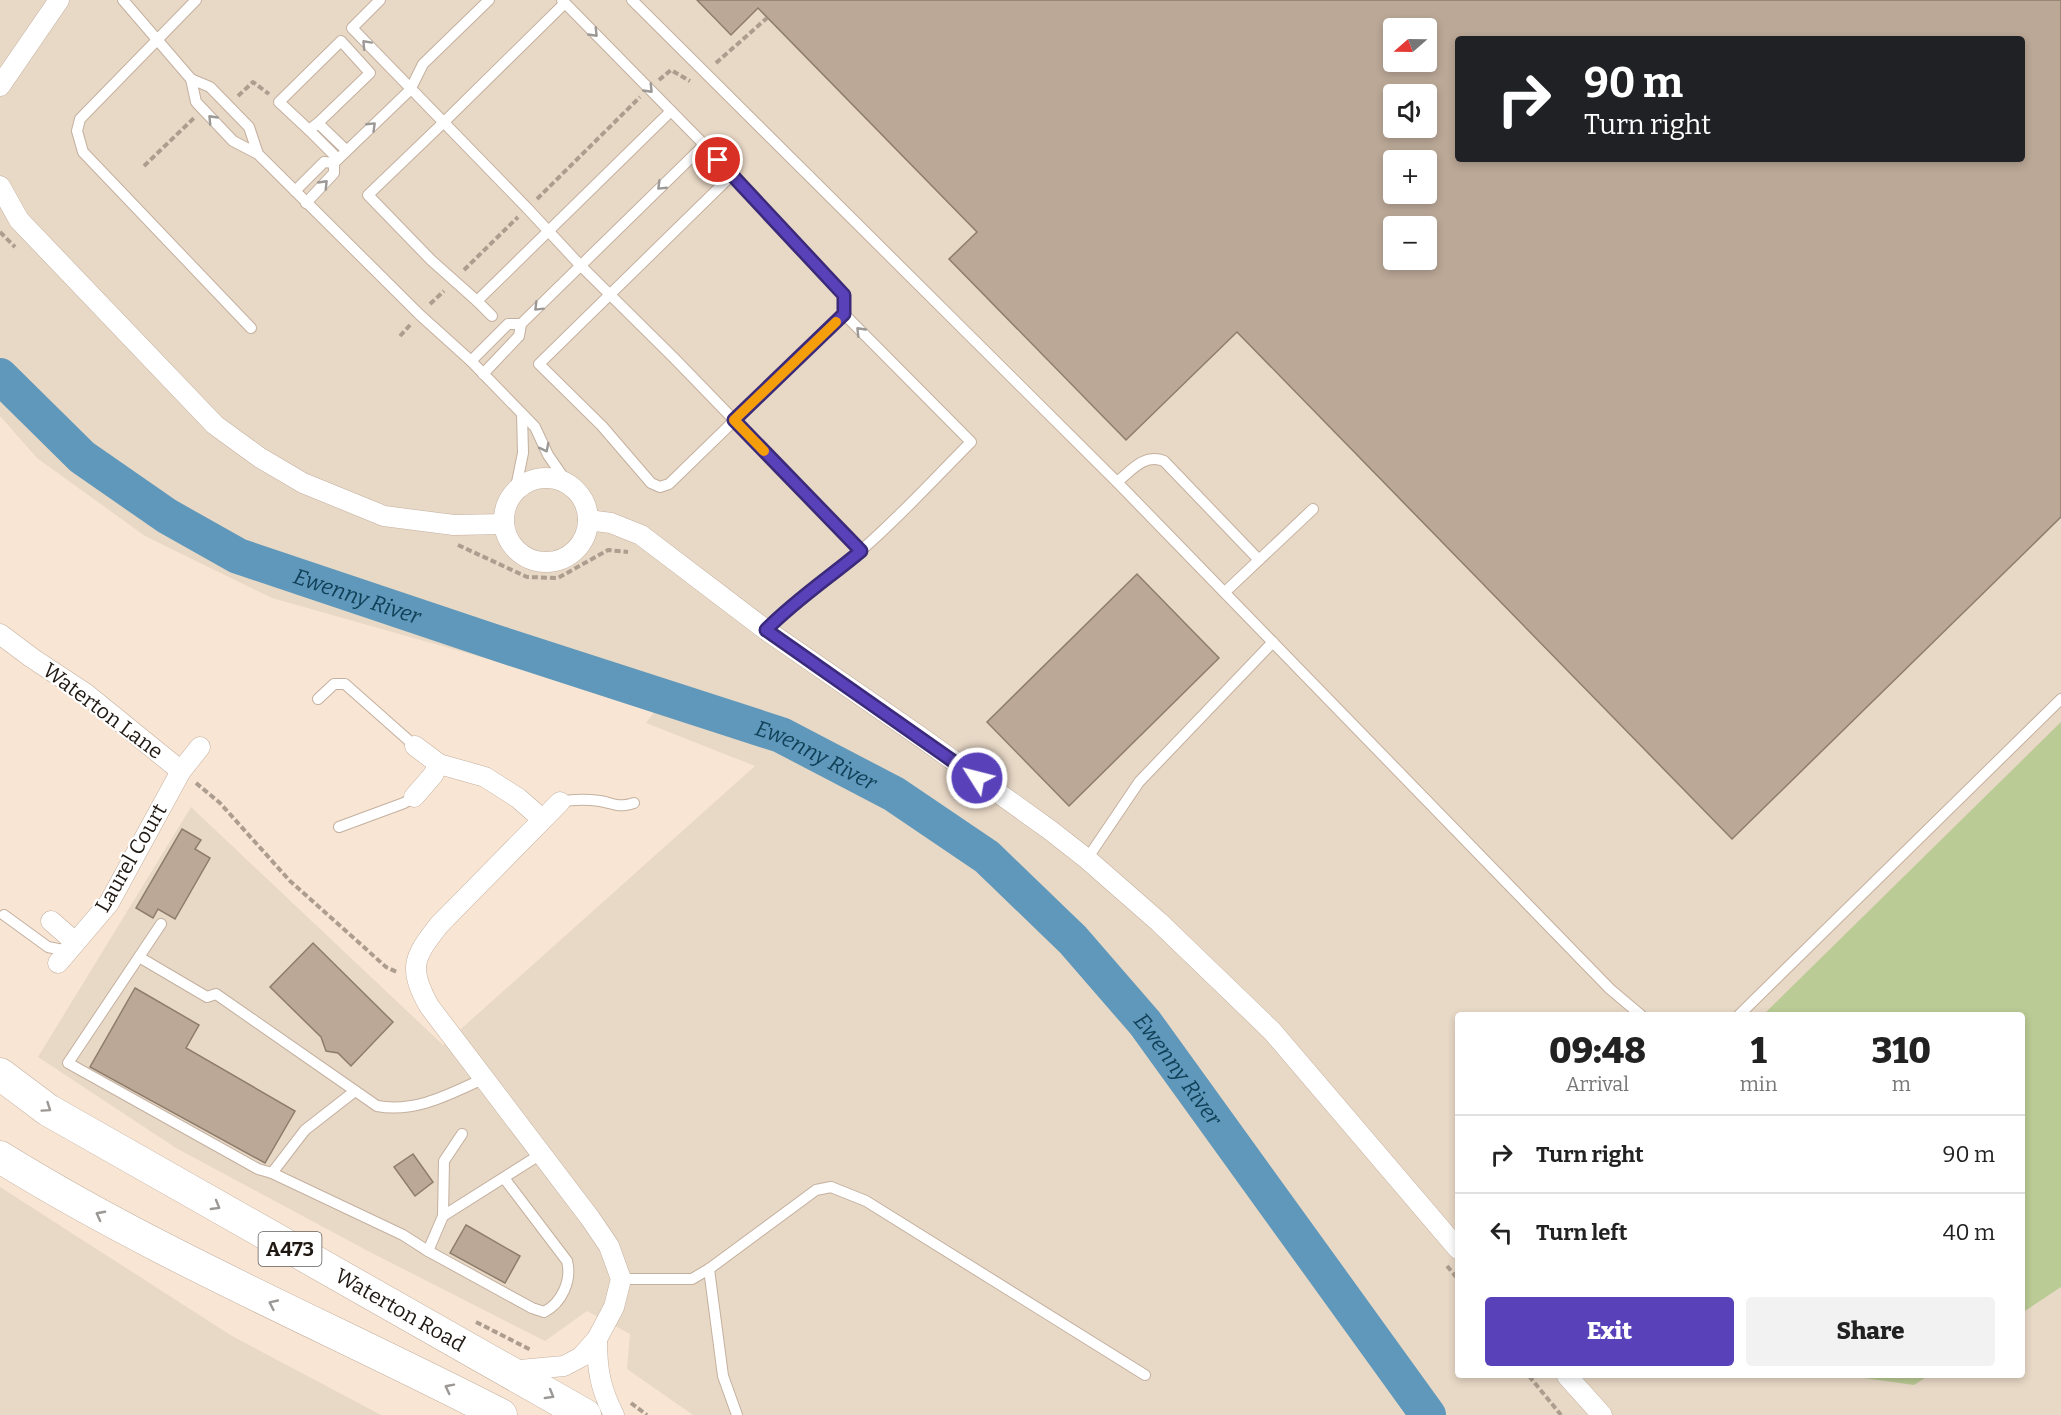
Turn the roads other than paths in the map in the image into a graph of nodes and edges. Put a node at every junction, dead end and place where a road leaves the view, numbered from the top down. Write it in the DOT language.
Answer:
graph roads {
  1 [pos="59,0"];
  2 [pos="123,0"];
  3 [pos="196,0"];
  4 [pos="380,0"];
  5 [pos="489,0"];
  6 [pos="632,0"];
  7 [pos="563,1"];
  8 [pos="157,39"];
  9 [pos="191,79"];
  10 [pos="0,86"];
  11 [pos="410,90"];
  12 [pos="670,111"];
  13 [pos="443,123"];
  14 [pos="313,127"];
  15 [pos="703,146"];
  16 [pos="346,150"];
  17 [pos="258,154"];
  18 [pos="336,161"];
  19 [pos="733,174"];
  20 [pos="0,186"];
  21 [pos="294,191"];
  22 [pos="306,203"];
  23 [pos="549,232"];
  24 [pos="579,265"];
  25 [pos="611,295"];
  26 [pos="477,302"];
  27 [pos="844,314"];
  28 [pos="492,316"];
  29 [pos="521,324"];
  30 [pos="251,328"];
  31 [pos="471,361"];
  32 [pos="483,374"];
  33 [pos="522,414"];
  34 [pos="734,420"];
  35 [pos="1117,482"];
  36 [pos="568,483"];
  37 [pos="515,492"];
  38 [pos="1313,509"];
  39 [pos="588,520"];
  40 [pos="504,524"];
  41 [pos="861,551"];
  42 [pos="1259,560"];
  43 [pos="1225,592"];
  44 [pos="766,630"];
  45 [pos="0,634"];
  46 [pos="1273,642"];
  47 [pos="318,699"];
  48 [pos="2061,699"];
  49 [pos="415,746"];
  50 [pos="200,747"];
  51 [pos="439,764"];
  52 [pos="182,771"];
  53 [pos="414,797"];
  54 [pos="560,802"];
  55 [pos="634,803"];
  56 [pos="542,819"];
  57 [pos="339,827"];
  58 [pos="1087,859"];
  59 [pos="4,915"];
  60 [pos="51,921"];
  61 [pos="161,924"];
  62 [pos="67,952"];
  63 [pos="139,957"];
  64 [pos="1637,1012"];
  65 [pos="1742,1012"];
  66 [pos="0,1074"];
  67 [pos="485,1078"];
  68 [pos="355,1091"];
  69 [pos="462,1134"];
  70 [pos="541,1154"];
  71 [pos="0,1158"];
  72 [pos="272,1173"];
  73 [pos="504,1178"];
  74 [pos="443,1216"];
  75 [pos="428,1251"];
  76 [pos="1449,1254"];
  77 [pos="709,1269"];
  78 [pos="621,1279"];
  79 [pos="597,1339"];
  80 [pos="508,1371"];
  81 [pos="1145,1375"];
  82 [pos="1569,1378"];
  83 [pos="619,1406"];
  84 [pos="501,1415"];
  85 [pos="585,1415"];
  86 [pos="737,1415"];
  87 [pos="1602,1415"];
  1 -- 10 [label="street"];
  2 -- 8 [label="lane"];
  3 -- 8 [label="lane"];
  11 -- 4 [label="lane, one-way"];
  5 -- 11 [label="lane"];
  6 -- 35 [label="lane"];
  7 -- 12 [label="lane, one-way"];
  7 -- 13 [label="lane"];
  8 -- 9 [label="lane"];
  8 -- 30 [label="lane"];
  9 -- 17 [label="lane"];
  17 -- 9 [label="lane, one-way"];
  11 -- 13 [label="lane"];
  16 -- 11 [label="lane, one-way"];
  12 -- 15 [label="lane"];
  12 -- 23 [label="lane"];
  13 -- 23 [label="lane"];
  13 -- 26 [label="lane"];
  14 -- 14 [label="lane"];
  14 -- 16 [label="lane"];
  14 -- 18 [label="lane"];
  15 -- 19 [label="lane"];
  15 -- 24 [label="lane, one-way"];
  16 -- 18 [label="lane"];
  17 -- 21 [label="lane"];
  18 -- 21 [label="lane"];
  22 -- 18 [label="lane, one-way"];
  19 -- 25 [label="lane"];
  19 -- 27 [label="lane"];
  20 -- 40 [label="street"];
  21 -- 22 [label="lane"];
  22 -- 31 [label="lane"];
  23 -- 24 [label="lane"];
  23 -- 26 [label="lane"];
  24 -- 25 [label="lane"];
  24 -- 29 [label="lane, one-way"];
  25 -- 34 [label="lane"];
  25 -- 34 [label="lane"];
  26 -- 28 [label="lane"];
  27 -- 34 [label="lane"];
  41 -- 27 [label="lane, one-way"];
  29 -- 31 [label="lane"];
  29 -- 32 [label="lane"];
  31 -- 32 [label="lane"];
  32 -- 33 [label="lane"];
  33 -- 36 [label="lane, one-way"];
  33 -- 37 [label="lane"];
  34 -- 41 [label="lane"];
  35 -- 42 [label="lane"];
  35 -- 43 [label="lane"];
  36 -- 37 [label="street"];
  36 -- 39 [label="street"];
  37 -- 40 [label="street"];
  38 -- 42 [label="lane"];
  39 -- 40 [label="street"];
  39 -- 44 [label="street"];
  41 -- 44 [label="lane"];
  42 -- 43 [label="lane"];
  43 -- 46 [label="lane"];
  44 -- 58 [label="street"];
  45 -- 52 [label="street, Waterton Lane"];
  46 -- 58 [label="lane"];
  46 -- 64 [label="lane"];
  47 -- 49 [label="lane"];
  48 -- 65 [label="lane"];
  49 -- 51 [label="street"];
  50 -- 52 [label="street, Waterton Lane"];
  51 -- 53 [label="street"];
  51 -- 56 [label="street"];
  52 -- 62 [label="street, Laurel Court"];
  53 -- 57 [label="lane"];
  54 -- 55 [label="lane"];
  54 -- 56 [label="street"];
  56 -- 67 [label="street"];
  58 -- 76 [label="street"];
  59 -- 62 [label="lane"];
  60 -- 62 [label="street"];
  61 -- 63 [label="lane"];
  63 -- 68 [label="lane"];
  63 -- 72 [label="lane"];
  66 -- 80 [label="main road, Waterton Road / A473, one-way"];
  67 -- 68 [label="lane"];
  67 -- 70 [label="street"];
  68 -- 72 [label="lane"];
  69 -- 74 [label="lane"];
  70 -- 73 [label="lane"];
  70 -- 78 [label="street"];
  84 -- 71 [label="main road, A473, one-way"];
  72 -- 75 [label="lane"];
  73 -- 74 [label="lane"];
  73 -- 75 [label="lane"];
  74 -- 75 [label="lane"];
  77 -- 78 [label="lane"];
  77 -- 81 [label="lane"];
  77 -- 86 [label="lane"];
  78 -- 79 [label="street"];
  79 -- 80 [label="street"];
  79 -- 83 [label="street"];
  80 -- 85 [label="main road, Waterton Road / A473, one-way"];
  82 -- 87 [label="street"];
}
